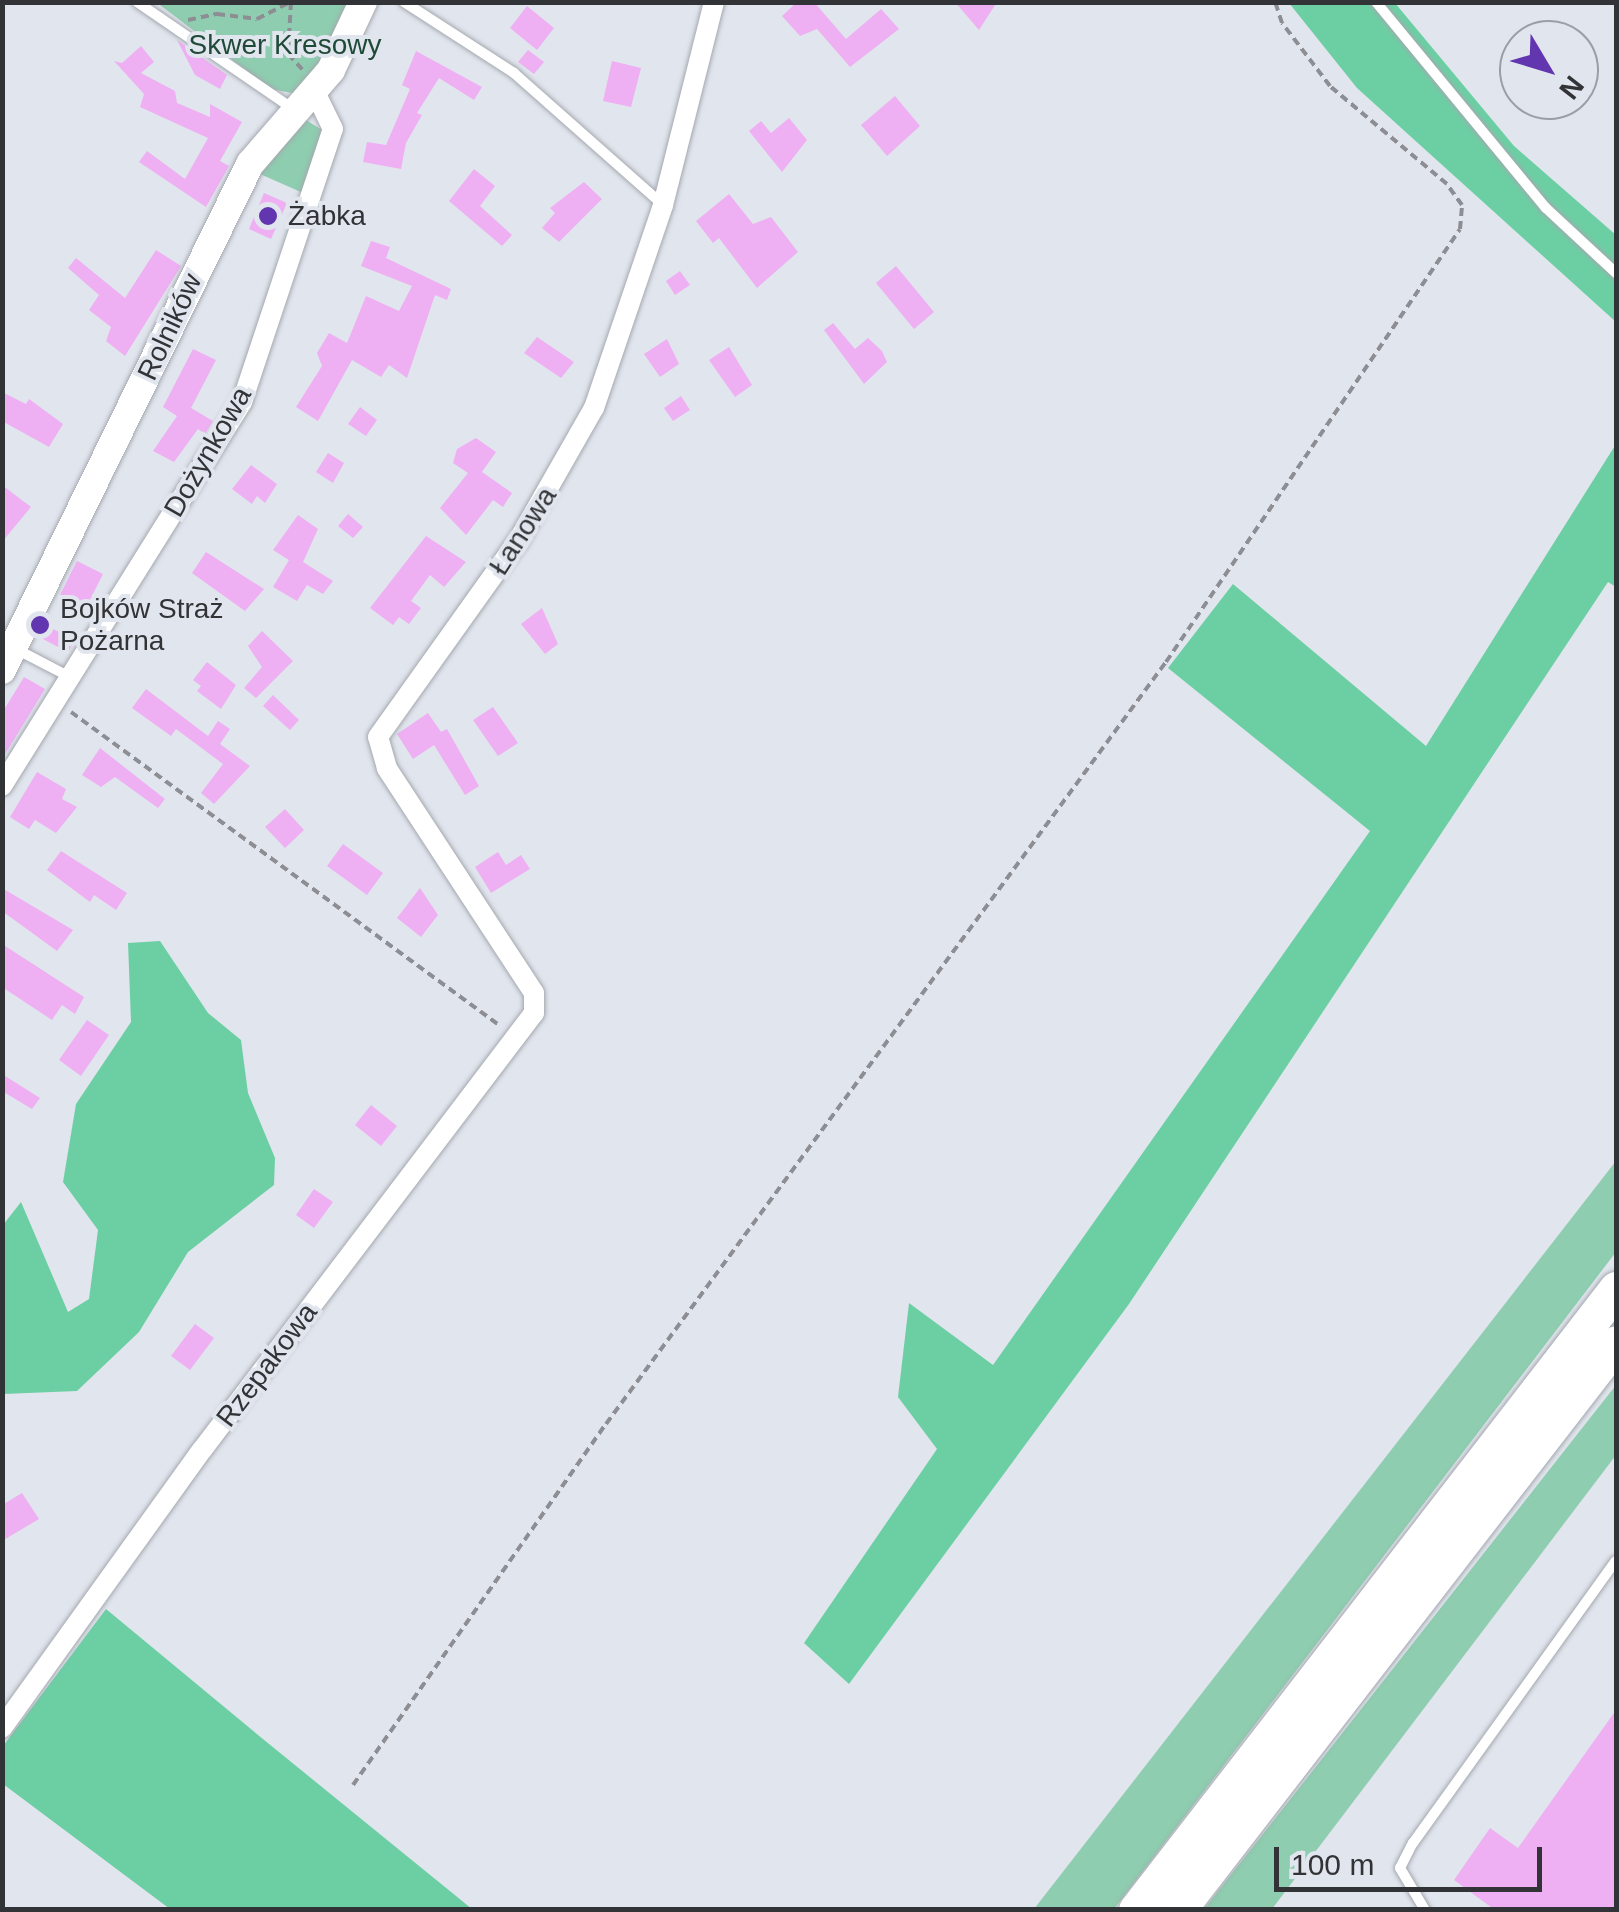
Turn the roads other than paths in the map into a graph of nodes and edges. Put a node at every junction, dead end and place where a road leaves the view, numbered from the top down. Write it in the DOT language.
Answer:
graph roads {
  1 [pos="137,2"];
  2 [pos="363,2"];
  3 [pos="404,2"];
  4 [pos="714,2"];
  5 [pos="1376,2"];
  6 [pos="312,83"];
  7 [pos="293,110"];
  8 [pos="663,205"];
  9 [pos="1616,273"];
  10 [pos="9,659"];
  11 [pos="70,676"];
  12 [pos="2,786"];
  13 [pos="537,1005"];
  14 [pos="1616,1289"];
  15 [pos="1606,1338"];
  16 [pos="1506,1458"];
  17 [pos="1616,1561"];
  18 [pos="2,1728"];
  19 [pos="1136,1910"];
  20 [pos="1178,1910"];
  21 [pos="1425,1910"];
  1 -- 7 [label="lane"];
  2 -- 6 [label="street, Rolników"];
  3 -- 8 [label="lane"];
  4 -- 8 [label="street, Łanowa"];
  5 -- 9 [label="lane"];
  6 -- 7 [label="street, Rolników"];
  6 -- 11 [label="street, Dożynkowa"];
  7 -- 10 [label="street, Rolników"];
  8 -- 13 [label="street, Łanowa"];
  10 -- 11 [label="lane"];
  11 -- 12 [label="street, Dożynkowa"];
  13 -- 18 [label="street, Rzepakowa"];
  14 -- 16 [label="highway"];
  15 -- 16 [label="highway"];
  16 -- 19 [label="highway"];
  16 -- 20 [label="highway"];
  17 -- 21 [label="lane"];
}
